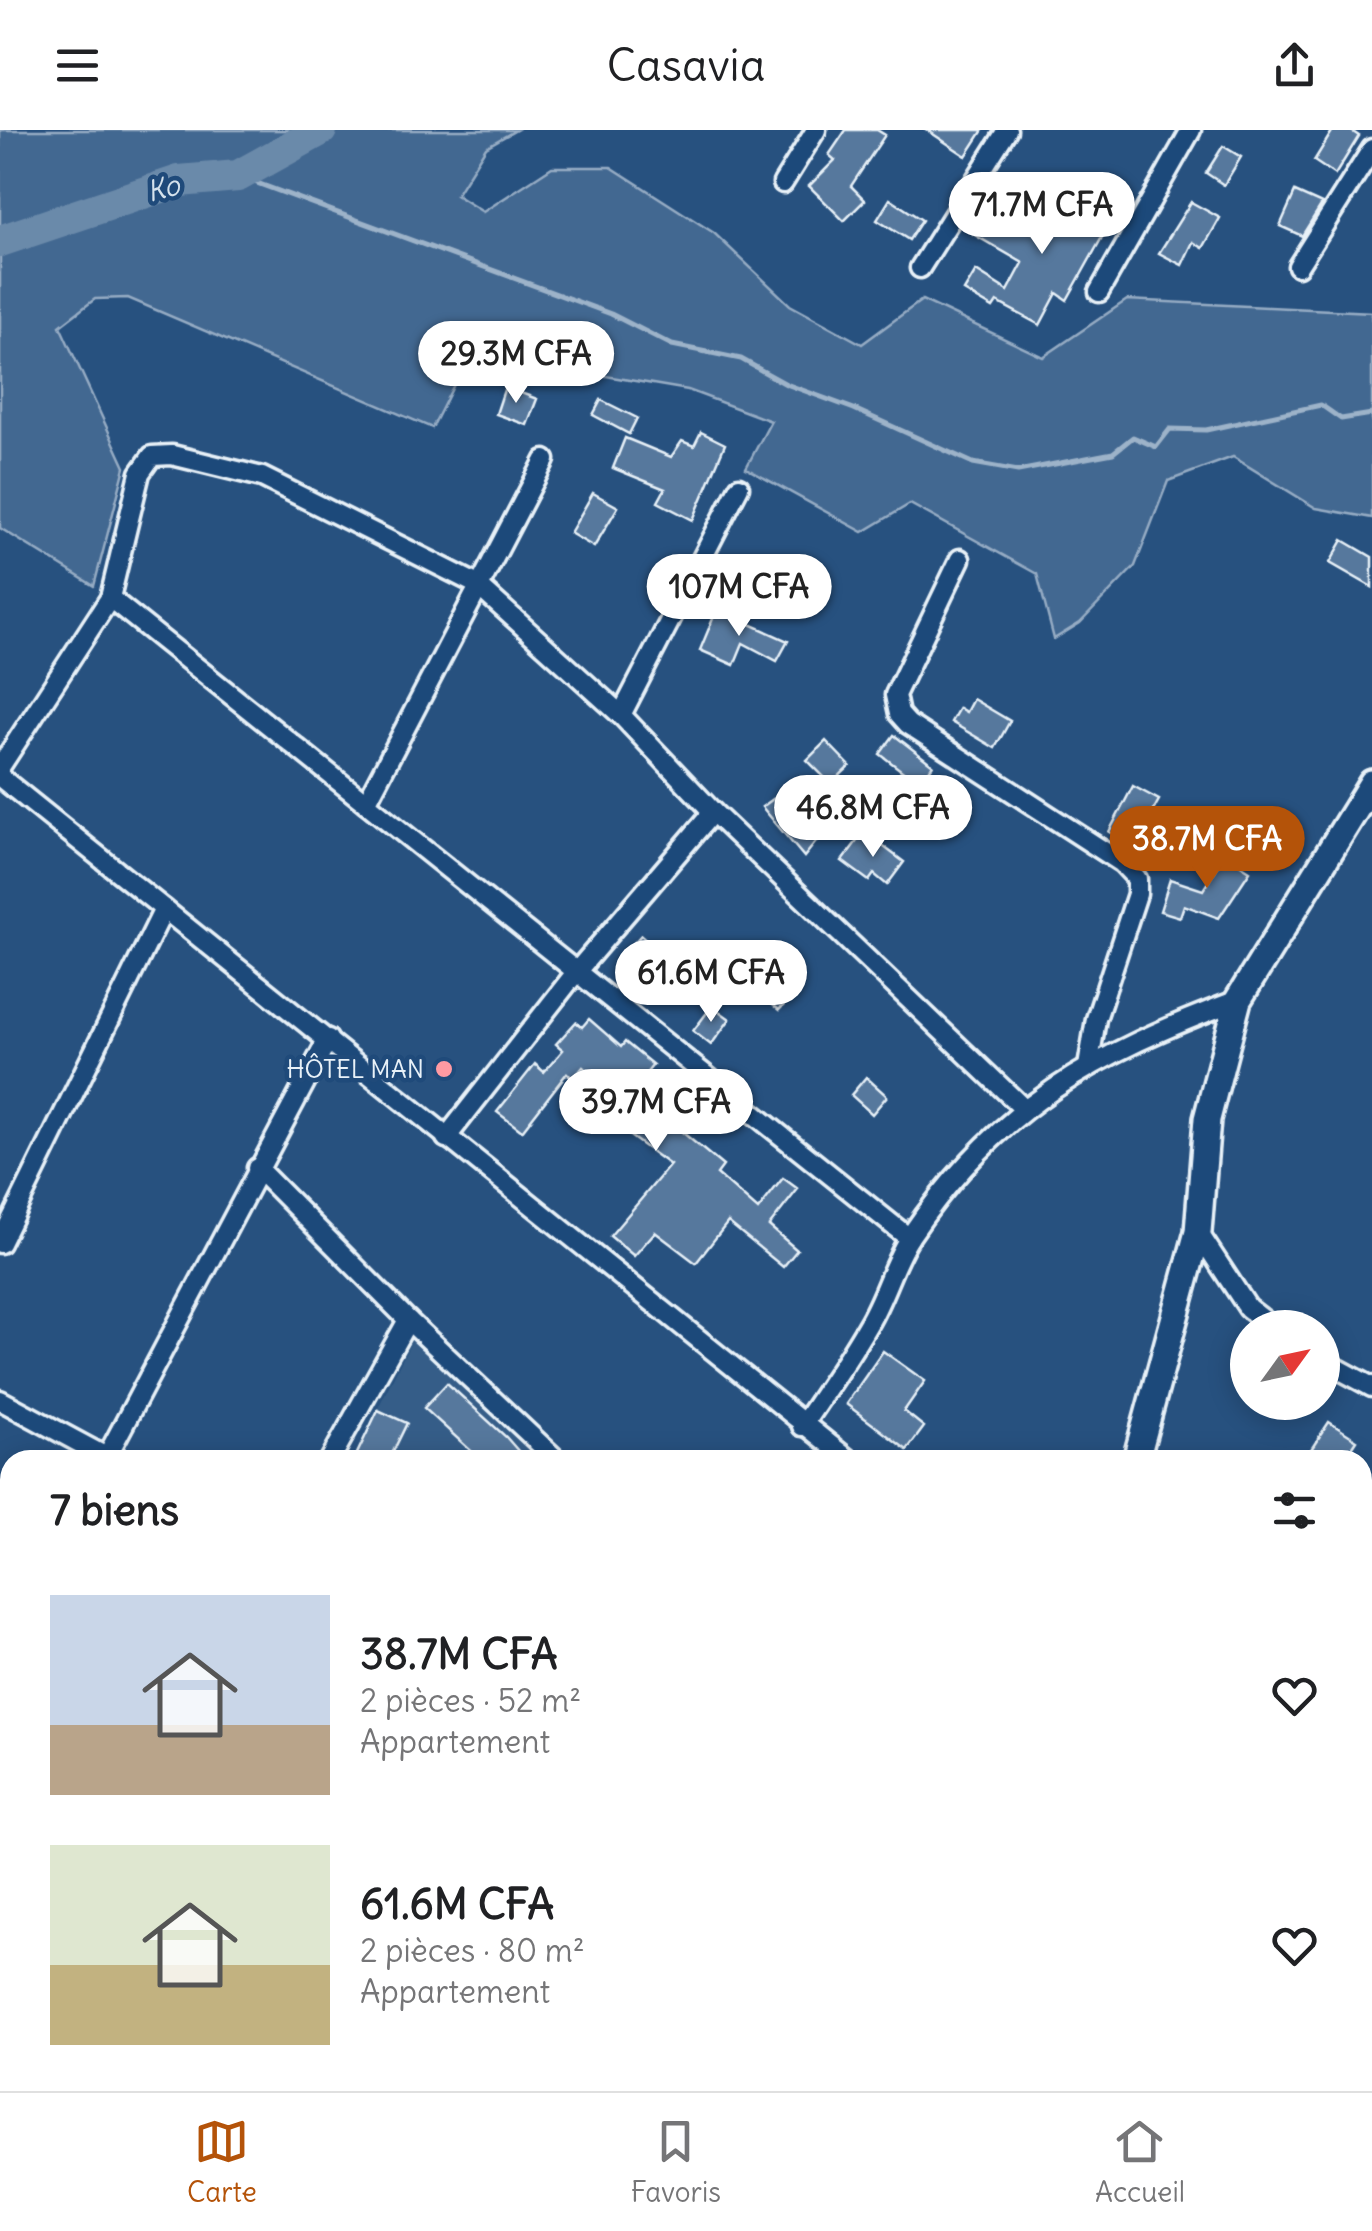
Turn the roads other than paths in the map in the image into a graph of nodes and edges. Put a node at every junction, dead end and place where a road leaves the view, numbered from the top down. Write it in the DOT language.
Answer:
graph roads {
  1 [pos="816,130"];
  2 [pos="1008,130"];
  3 [pos="1191,130"];
  4 [pos="1372,150"];
  5 [pos="783,182"];
  6 [pos="1298,266"];
  7 [pos="920,268"];
  8 [pos="1100,292"];
  9 [pos="544,460"];
  10 [pos="739,487"];
  11 [pos="960,558"];
  12 [pos="476,584"];
  13 [pos="110,598"];
  14 [pos="621,715"];
  15 [pos="0,767"];
  16 [pos="0,777"];
  17 [pos="1372,783"];
  18 [pos="366,803"];
  19 [pos="712,812"];
  20 [pos="164,909"];
  21 [pos="577,971"];
  22 [pos="1238,1000"];
  23 [pos="328,1039"];
  24 [pos="1088,1067"];
  25 [pos="1023,1108"];
  26 [pos="446,1138"];
  27 [pos="256,1168"];
  28 [pos="1198,1232"];
  29 [pos="910,1238"];
  30 [pos="0,1243"];
  31 [pos="1251,1310"];
  32 [pos="408,1320"];
  33 [pos="1340,1370"];
  34 [pos="1372,1387"];
  35 [pos="0,1400"];
  36 [pos="802,1426"];
  37 [pos="91,1450"];
  38 [pos="110,1450"];
  39 [pos="336,1450"];
  40 [pos="546,1450"];
  41 [pos="835,1450"];
  42 [pos="1139,1450"];
  1 -- 5 [label="street"];
  2 -- 7 [label="street"];
  3 -- 8 [label="street"];
  4 -- 6 [label="street"];
  9 -- 12 [label="street"];
  10 -- 14 [label="street"];
  11 -- 24 [label="street"];
  12 -- 13 [label="street"];
  12 -- 14 [label="street"];
  12 -- 18 [label="street"];
  13 -- 15 [label="street"];
  13 -- 18 [label="street"];
  14 -- 19 [label="street"];
  16 -- 20 [label="street"];
  17 -- 22 [label="main road"];
  18 -- 21 [label="street"];
  19 -- 21 [label="street"];
  19 -- 25 [label="street"];
  20 -- 23 [label="street"];
  20 -- 30 [label="street"];
  21 -- 26 [label="street"];
  21 -- 29 [label="street"];
  22 -- 24 [label="street"];
  22 -- 28 [label="main road"];
  23 -- 26 [label="street"];
  23 -- 27 [label="street"];
  24 -- 25 [label="street"];
  25 -- 29 [label="street"];
  26 -- 36 [label="street"];
  27 -- 32 [label="street"];
  27 -- 38 [label="street"];
  28 -- 31 [label="street"];
  28 -- 42 [label="main road"];
  29 -- 36 [label="street"];
  32 -- 39 [label="street"];
  32 -- 40 [label="street"];
  33 -- 34 [label="street"];
  35 -- 37 [label="street"];
  36 -- 41 [label="street"];
}
